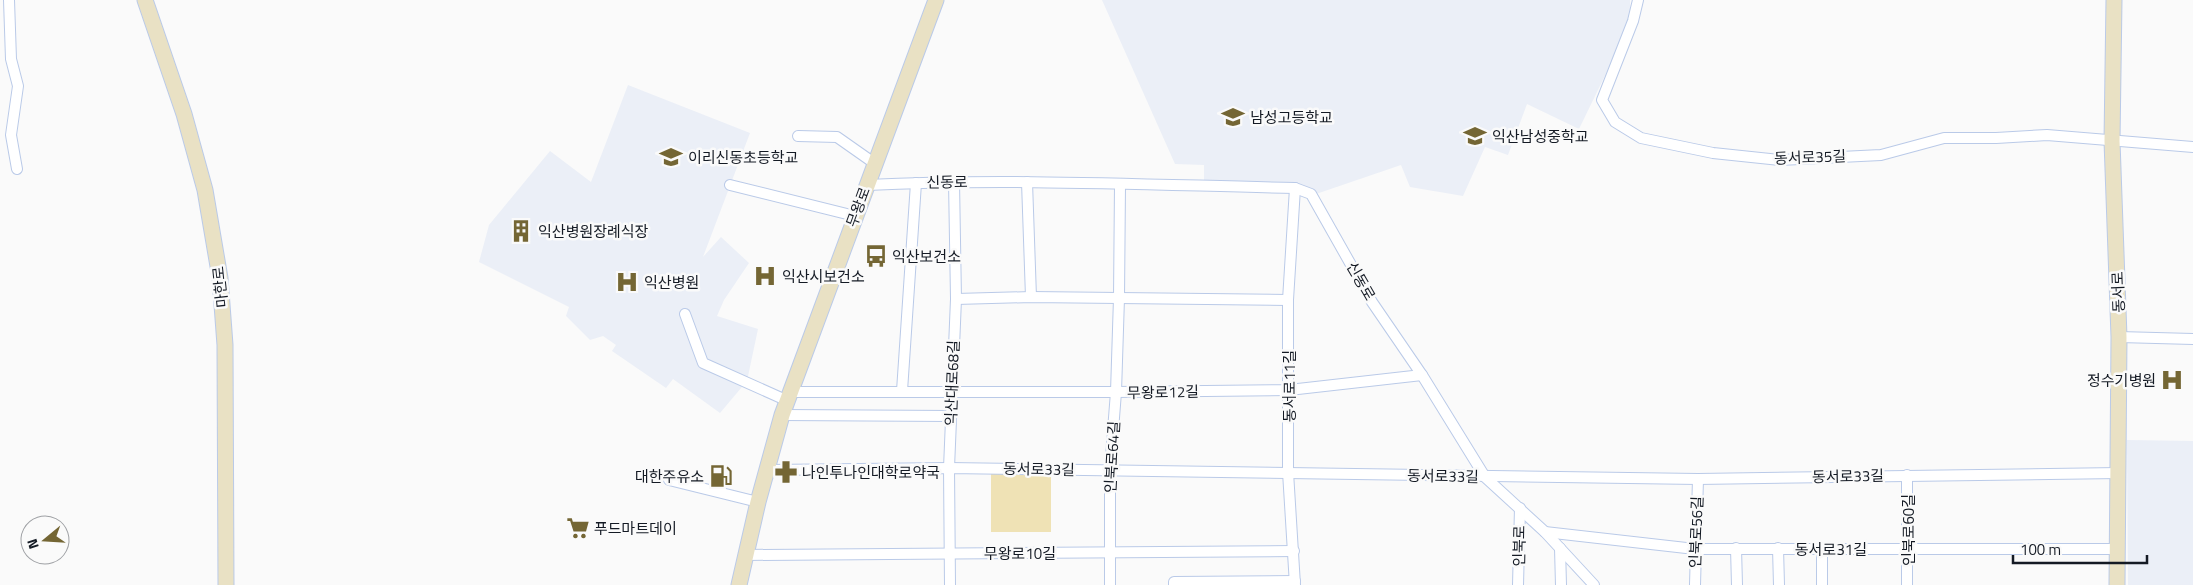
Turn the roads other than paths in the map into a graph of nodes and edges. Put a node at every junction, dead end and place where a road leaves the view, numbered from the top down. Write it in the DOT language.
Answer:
graph roads {
  1 [pos="9,0"];
  2 [pos="145,0"];
  3 [pos="936,0"];
  4 [pos="1638,0"];
  5 [pos="2114,0"];
  6 [pos="798,136"];
  7 [pos="2112,140"];
  8 [pos="2193,147"];
  9 [pos="874,163"];
  10 [pos="17,169"];
  11 [pos="954,181"];
  12 [pos="1027,182"];
  13 [pos="916,183"];
  14 [pos="730,185"];
  15 [pos="867,185"];
  16 [pos="1120,185"];
  17 [pos="1295,188"];
  18 [pos="855,216"];
  19 [pos="1030,297"];
  20 [pos="1119,298"];
  21 [pos="956,299"];
  22 [pos="1288,300"];
  23 [pos="685,314"];
  24 [pos="2119,337"];
  25 [pos="2193,339"];
  26 [pos="1422,375"];
  27 [pos="1289,390"];
  28 [pos="902,391"];
  29 [pos="952,392"];
  30 [pos="1116,392"];
  31 [pos="790,396"];
  32 [pos="782,415"];
  33 [pos="951,416"];
  34 [pos="949,468"];
  35 [pos="1110,469"];
  36 [pos="768,470"];
  37 [pos="1288,472"];
  38 [pos="2119,473"];
  39 [pos="1907,475"];
  40 [pos="1485,477"];
  41 [pos="1698,479"];
  42 [pos="669,480"];
  43 [pos="758,502"];
  44 [pos="1520,508"];
  45 [pos="1545,532"];
  46 [pos="1560,548"];
  47 [pos="1736,548"];
  48 [pos="1778,548"];
  49 [pos="1822,548"];
  50 [pos="1695,549"];
  51 [pos="1908,549"];
  52 [pos="2119,549"];
  53 [pos="1294,551"];
  54 [pos="1110,552"];
  55 [pos="950,553"];
  56 [pos="746,555"];
  57 [pos="1295,583"];
  58 [pos="226,585"];
  59 [pos="739,585"];
  60 [pos="950,585"];
  61 [pos="1110,585"];
  62 [pos="1174,585"];
  63 [pos="1518,585"];
  64 [pos="1561,585"];
  65 [pos="1594,585"];
  66 [pos="1695,585"];
  67 [pos="1737,585"];
  68 [pos="1779,585"];
  69 [pos="1822,585"];
  70 [pos="1908,585"];
  71 [pos="2117,585"];
  1 -- 10 [label="street"];
  2 -- 58 [label="street, 마한로"];
  3 -- 9 [label="street, 무왕로"];
  4 -- 7 [label="street, 동서로35길"];
  5 -- 7 [label="street, 동서로"];
  6 -- 9 [label="street"];
  7 -- 8 [label="street"];
  7 -- 24 [label="street, 동서로"];
  9 -- 15 [label="street, 무왕로"];
  11 -- 12 [label="street, 신동로"];
  11 -- 13 [label="street, 신동로"];
  11 -- 21 [label="street, 익산대로68길"];
  12 -- 16 [label="street, 신동로"];
  12 -- 19 [label="street"];
  13 -- 15 [label="street, 신동로"];
  13 -- 28 [label="street"];
  14 -- 18 [label="street"];
  15 -- 18 [label="street, 무왕로"];
  16 -- 17 [label="street, 신동로"];
  16 -- 20 [label="street, 인북로64길"];
  17 -- 22 [label="street, 동서로11길"];
  17 -- 26 [label="street, 신동로"];
  18 -- 31 [label="street, 무왕로"];
  19 -- 20 [label="street"];
  19 -- 21 [label="street"];
  20 -- 22 [label="street"];
  20 -- 30 [label="street, 인북로64길"];
  21 -- 29 [label="street, 익산대로68길"];
  22 -- 27 [label="street, 동서로11길"];
  23 -- 31 [label="street"];
  24 -- 25 [label="street"];
  24 -- 38 [label="street, 동서로"];
  26 -- 27 [label="street, 무왕로12길"];
  26 -- 40 [label="street, 신동로"];
  27 -- 30 [label="street, 무왕로12길"];
  27 -- 37 [label="street, 동서로11길"];
  28 -- 29 [label="street, 무왕로12길"];
  28 -- 31 [label="street, 무왕로12길"];
  29 -- 30 [label="street, 무왕로12길"];
  29 -- 33 [label="street, 익산대로68길"];
  30 -- 35 [label="street, 인북로64길"];
  31 -- 32 [label="street, 무왕로"];
  32 -- 33 [label="street"];
  32 -- 36 [label="street, 무왕로"];
  33 -- 34 [label="street, 익산대로68길"];
  34 -- 35 [label="street, 동서로33길"];
  34 -- 36 [label="street, 동서로33길"];
  34 -- 55 [label="street, 익산대로68길"];
  35 -- 37 [label="street, 동서로33길"];
  35 -- 54 [label="street, 인북로64길"];
  36 -- 43 [label="street, 무왕로"];
  37 -- 40 [label="street, 동서로33길"];
  37 -- 53 [label="street, 동서로11길"];
  38 -- 39 [label="street, 동서로33길"];
  38 -- 52 [label="street, 동서로"];
  39 -- 41 [label="street, 동서로33길"];
  39 -- 51 [label="street, 인북로60길"];
  40 -- 41 [label="street, 동서로33길"];
  40 -- 44 [label="street, 신동로"];
  41 -- 50 [label="street, 인북로56길"];
  42 -- 43 [label="street"];
  43 -- 56 [label="street, 무왕로"];
  44 -- 45 [label="street, 신동로"];
  44 -- 63 [label="street, 인북로"];
  45 -- 46 [label="street, 신동로"];
  45 -- 50 [label="street, 동서로31길"];
  46 -- 64 [label="street"];
  46 -- 65 [label="street, 신동로"];
  47 -- 48 [label="street, 동서로31길"];
  47 -- 50 [label="street, 동서로31길"];
  47 -- 67 [label="street"];
  48 -- 49 [label="street, 동서로31길"];
  48 -- 68 [label="street"];
  49 -- 51 [label="street, 동서로31길"];
  49 -- 69 [label="street"];
  50 -- 66 [label="street, 인북로56길"];
  51 -- 52 [label="street, 동서로31길"];
  51 -- 70 [label="street, 인북로60길"];
  52 -- 71 [label="street, 동서로"];
  53 -- 54 [label="street, 무왕로10길"];
  53 -- 57 [label="street, 동서로11길"];
  54 -- 55 [label="street, 무왕로10길"];
  54 -- 61 [label="street, 인북로64길"];
  55 -- 56 [label="street, 무왕로10길"];
  55 -- 60 [label="street, 익산대로68길"];
  56 -- 59 [label="street, 무왕로"];
  57 -- 62 [label="street"];
}
